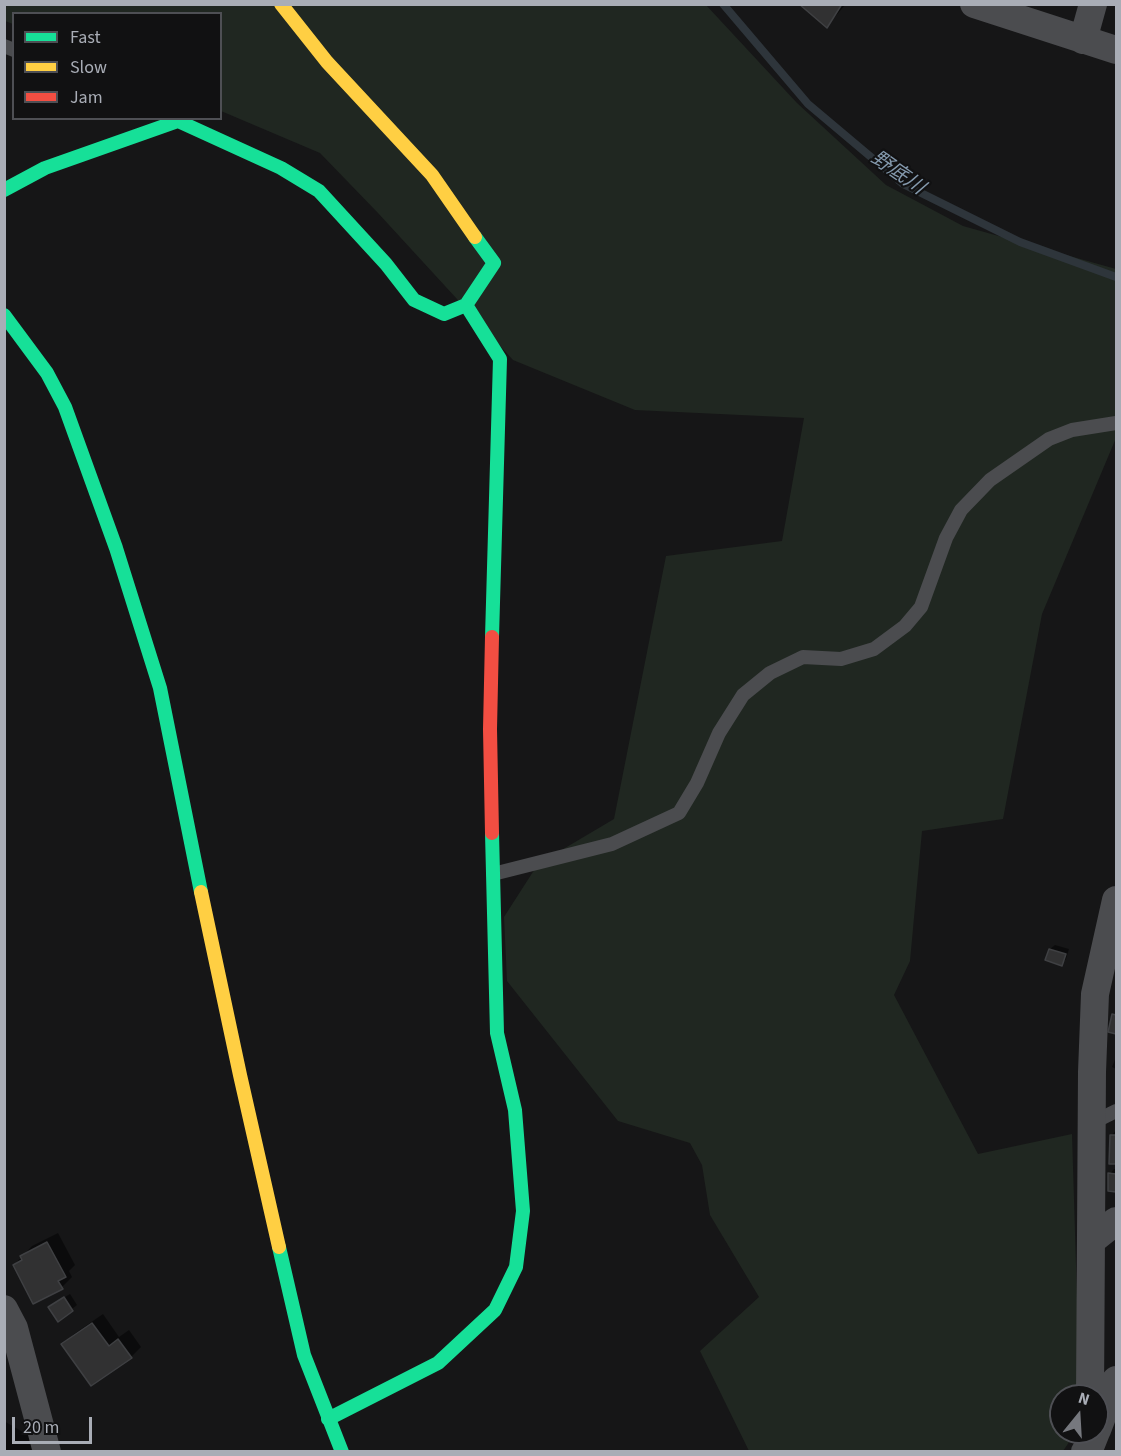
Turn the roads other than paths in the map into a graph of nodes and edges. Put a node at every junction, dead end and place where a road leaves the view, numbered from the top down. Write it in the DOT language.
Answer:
graph roads {
  1 [pos="281,4"];
  2 [pos="974,4"];
  3 [pos="1093,4"];
  4 [pos="1083,40"];
  5 [pos="1116,50"];
  6 [pos="176,120"];
  7 [pos="4,190"];
  8 [pos="466,305"];
  9 [pos="4,315"];
  10 [pos="1116,423"];
  11 [pos="493,874"];
  12 [pos="1116,900"];
  13 [pos="1104,1117"];
  14 [pos="1116,1221"];
  15 [pos="1091,1241"];
  16 [pos="4,1309"];
  17 [pos="1116,1380"];
  18 [pos="1090,1384"];
  19 [pos="1109,1397"];
  20 [pos="328,1419"];
  21 [pos="46,1452"];
  22 [pos="342,1452"];
  1 -- 8 [label="street"];
  2 -- 4 [label="street"];
  3 -- 4 [label="street"];
  4 -- 5 [label="street"];
  6 -- 7 [label="street"];
  6 -- 8 [label="street"];
  8 -- 11 [label="street"];
  9 -- 20 [label="street"];
  10 -- 11 [label="lane"];
  11 -- 20 [label="street"];
  12 -- 13 [label="street"];
  13 -- 15 [label="street"];
  14 -- 15 [label="street"];
  15 -- 18 [label="street"];
  16 -- 21 [label="street"];
  17 -- 19 [label="street"];
  20 -- 22 [label="street"];
}
